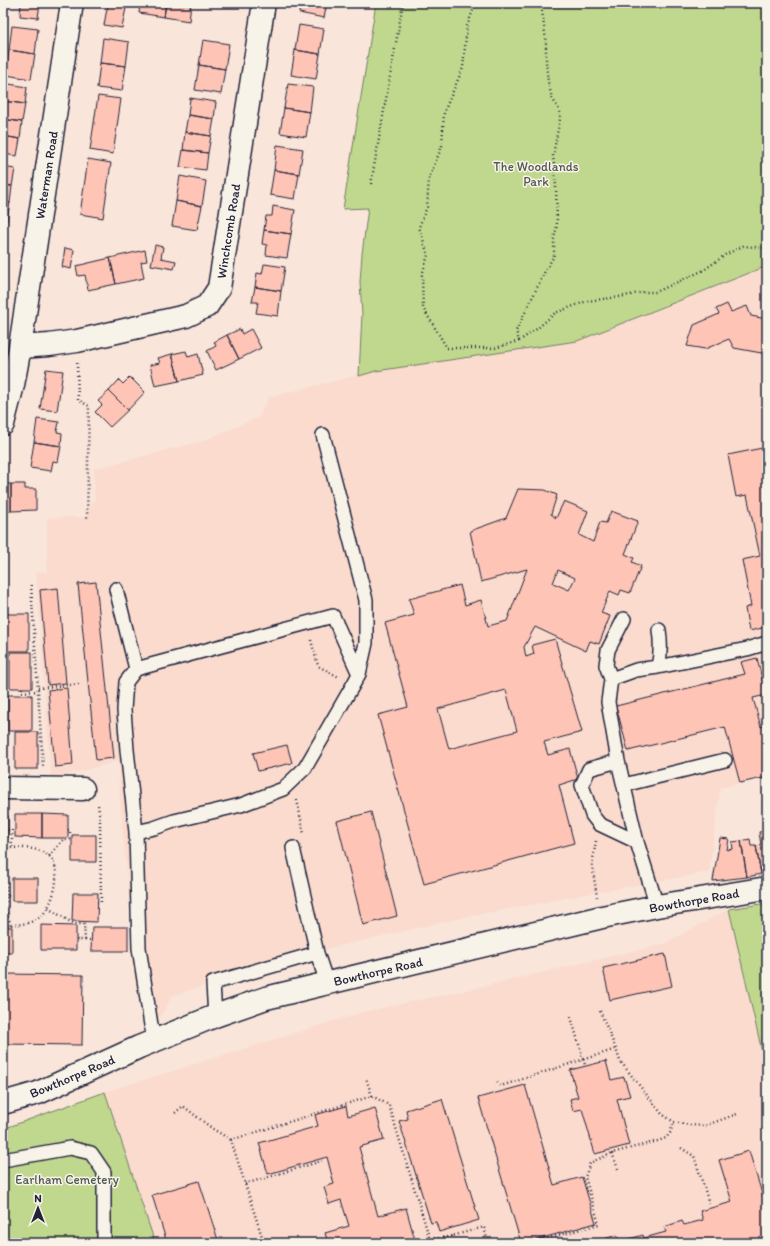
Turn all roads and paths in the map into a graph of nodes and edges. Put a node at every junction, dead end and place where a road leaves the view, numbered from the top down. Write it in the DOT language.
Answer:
graph roads {
  1 [pos="72,3"];
  2 [pos="264,3"];
  3 [pos="403,3"];
  4 [pos="476,3"];
  5 [pos="541,3"];
  6 [pos="371,184"];
  7 [pos="767,248"];
  8 [pos="77,340"];
  9 [pos="519,340"];
  10 [pos="20,347"];
  11 [pos="3,424"];
  12 [pos="323,435"];
  13 [pos="87,520"];
  14 [pos="31,585"];
  15 [pos="116,589"];
  16 [pos="624,618"];
  17 [pos="289,628"];
  18 [pos="659,630"];
  19 [pos="767,643"];
  20 [pos="658,667"];
  21 [pos="136,669"];
  22 [pos="611,679"];
  23 [pos="356,680"];
  24 [pos="78,684"];
  25 [pos="22,688"];
  26 [pos="38,690"];
  27 [pos="725,760"];
  28 [pos="618,761"];
  29 [pos="293,779"];
  30 [pos="624,785"];
  31 [pos="3,788"];
  32 [pos="47,788"];
  33 [pos="84,789"];
  34 [pos="599,824"];
  35 [pos="8,830"];
  36 [pos="68,830"];
  37 [pos="136,832"];
  38 [pos="306,840"];
  39 [pos="637,842"];
  40 [pos="3,848"];
  41 [pos="12,848"];
  42 [pos="293,848"];
  43 [pos="49,856"];
  44 [pos="3,883"];
  45 [pos="767,888"];
  46 [pos="4,896"];
  47 [pos="12,896"];
  48 [pos="97,902"];
  49 [pos="657,906"];
  50 [pos="48,908"];
  51 [pos="602,917"];
  52 [pos="3,925"];
  53 [pos="10,925"];
  54 [pos="76,940"];
  55 [pos="85,940"];
  56 [pos="91,940"];
  57 [pos="317,953"];
  58 [pos="327,983"];
  59 [pos="600,1011"];
  60 [pos="214,1016"];
  61 [pos="571,1018"];
  62 [pos="155,1041"];
  63 [pos="616,1049"];
  64 [pos="584,1060"];
  65 [pos="586,1065"];
  66 [pos="366,1078"];
  67 [pos="497,1082"];
  68 [pos="372,1096"];
  69 [pos="3,1103"];
  70 [pos="175,1113"];
  71 [pos="737,1114"];
  72 [pos="674,1122"];
  73 [pos="230,1140"];
  74 [pos="681,1148"];
  75 [pos="612,1153"];
  76 [pos="3,1160"];
  77 [pos="322,1161"];
  78 [pos="618,1170"];
  79 [pos="245,1184"];
  80 [pos="710,1206"];
  81 [pos="452,1236"];
  82 [pos="429,1242"];
  83 [pos="104,1243"];
  84 [pos="264,1243"];
  85 [pos="455,1243"];
  86 [pos="488,1243"];
  87 [pos="532,1243"];
  1 -- 10 [label="street, Waterman Road"];
  2 -- 8 [label="street, Winchcomb Road"];
  3 -- 6 [label="path"];
  4 -- 9 [label="path"];
  5 -- 9 [label="path"];
  7 -- 9 [label="path"];
  8 -- 10 [label="street, Winchcomb Road"];
  8 -- 13 [label="path"];
  10 -- 11 [label="street"];
  12 -- 23 [label="lane"];
  14 -- 26 [label="path"];
  15 -- 21 [label="lane"];
  16 -- 22 [label="lane"];
  17 -- 21 [label="lane"];
  17 -- 23 [label="path"];
  17 -- 23 [label="lane"];
  18 -- 20 [label="lane"];
  19 -- 20 [label="lane"];
  20 -- 22 [label="lane"];
  21 -- 37 [label="lane"];
  22 -- 28 [label="lane"];
  23 -- 29 [label="lane"];
  24 -- 26 [label="path"];
  25 -- 26 [label="path"];
  26 -- 32 [label="path"];
  27 -- 30 [label="lane"];
  28 -- 30 [label="lane"];
  28 -- 34 [label="lane"];
  29 -- 37 [label="lane"];
  29 -- 38 [label="path"];
  30 -- 39 [label="lane"];
  31 -- 32 [label="street"];
  32 -- 33 [label="street"];
  33 -- 48 [label="path"];
  34 -- 39 [label="lane"];
  34 -- 51 [label="path"];
  35 -- 41 [label="path"];
  36 -- 43 [label="path"];
  37 -- 62 [label="lane"];
  39 -- 49 [label="lane"];
  40 -- 41 [label="path"];
  41 -- 43 [label="path"];
  42 -- 57 [label="lane"];
  43 -- 50 [label="path"];
  44 -- 46 [label="path"];
  45 -- 49 [label="street, Bowthorpe Road"];
  46 -- 47 [label="path"];
  46 -- 53 [label="path"];
  49 -- 51 [label="street, Bowthorpe Road"];
  50 -- 53 [label="path"];
  50 -- 55 [label="path"];
  51 -- 58 [label="street, Bowthorpe Road"];
  52 -- 53 [label="path"];
  54 -- 55 [label="path"];
  55 -- 56 [label="path"];
  57 -- 58 [label="lane"];
  57 -- 60 [label="lane"];
  58 -- 60 [label="street, Bowthorpe Road"];
  59 -- 63 [label="path"];
  60 -- 62 [label="street, Bowthorpe Road"];
  61 -- 64 [label="path"];
  62 -- 69 [label="street, Bowthorpe Road"];
  63 -- 64 [label="path"];
  63 -- 72 [label="path"];
  64 -- 65 [label="path"];
  64 -- 67 [label="path"];
  66 -- 68 [label="path"];
  68 -- 73 [label="path"];
  68 -- 82 [label="path"];
  70 -- 73 [label="path"];
  71 -- 72 [label="path"];
  72 -- 75 [label="path"];
  73 -- 79 [label="path"];
  74 -- 80 [label="path"];
  75 -- 78 [label="path"];
  75 -- 87 [label="path"];
  76 -- 83 [label="lane"];
  77 -- 79 [label="path"];
  79 -- 84 [label="path"];
  81 -- 82 [label="path"];
  81 -- 85 [label="path"];
  81 -- 86 [label="path"];
}
